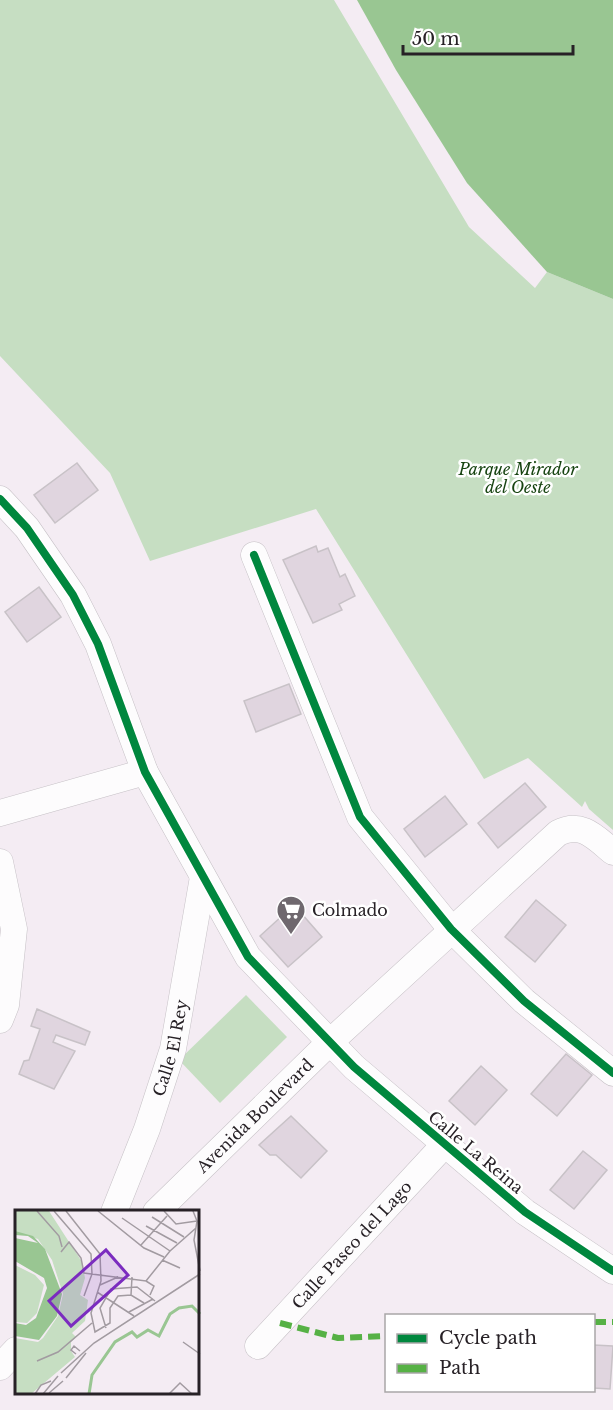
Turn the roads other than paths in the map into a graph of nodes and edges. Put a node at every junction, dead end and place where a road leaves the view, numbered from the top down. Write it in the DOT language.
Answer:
graph roads {
  1 [pos="0,499"];
  2 [pos="254,555"];
  3 [pos="145,772"];
  4 [pos="0,813"];
  5 [pos="613,852"];
  6 [pos="0,861"];
  7 [pos="204,877"];
  8 [pos="451,929"];
  9 [pos="0,1020"];
  10 [pos="329,1043"];
  11 [pos="613,1073"];
  12 [pos="445,1144"];
  13 [pos="115,1210"];
  14 [pos="158,1210"];
  15 [pos="613,1271"];
  16 [pos="258,1347"];
  17 [pos="15,1351"];
  18 [pos="0,1367"];
  1 -- 3 [label="street, Calle La Reina"];
  2 -- 8 [label="street"];
  3 -- 4 [label="street"];
  3 -- 7 [label="street, Calle La Reina"];
  5 -- 8 [label="street, Avenida Boulevard"];
  6 -- 9 [label="street"];
  7 -- 10 [label="street, Calle La Reina"];
  7 -- 13 [label="street, Calle El Rey"];
  8 -- 10 [label="street, Avenida Boulevard"];
  8 -- 11 [label="street"];
  10 -- 12 [label="street, Calle La Reina"];
  10 -- 14 [label="street, Avenida Boulevard"];
  12 -- 15 [label="street, Calle La Reina"];
  12 -- 16 [label="street, Calle Paseo del Lago"];
  17 -- 18 [label="street"];
}
